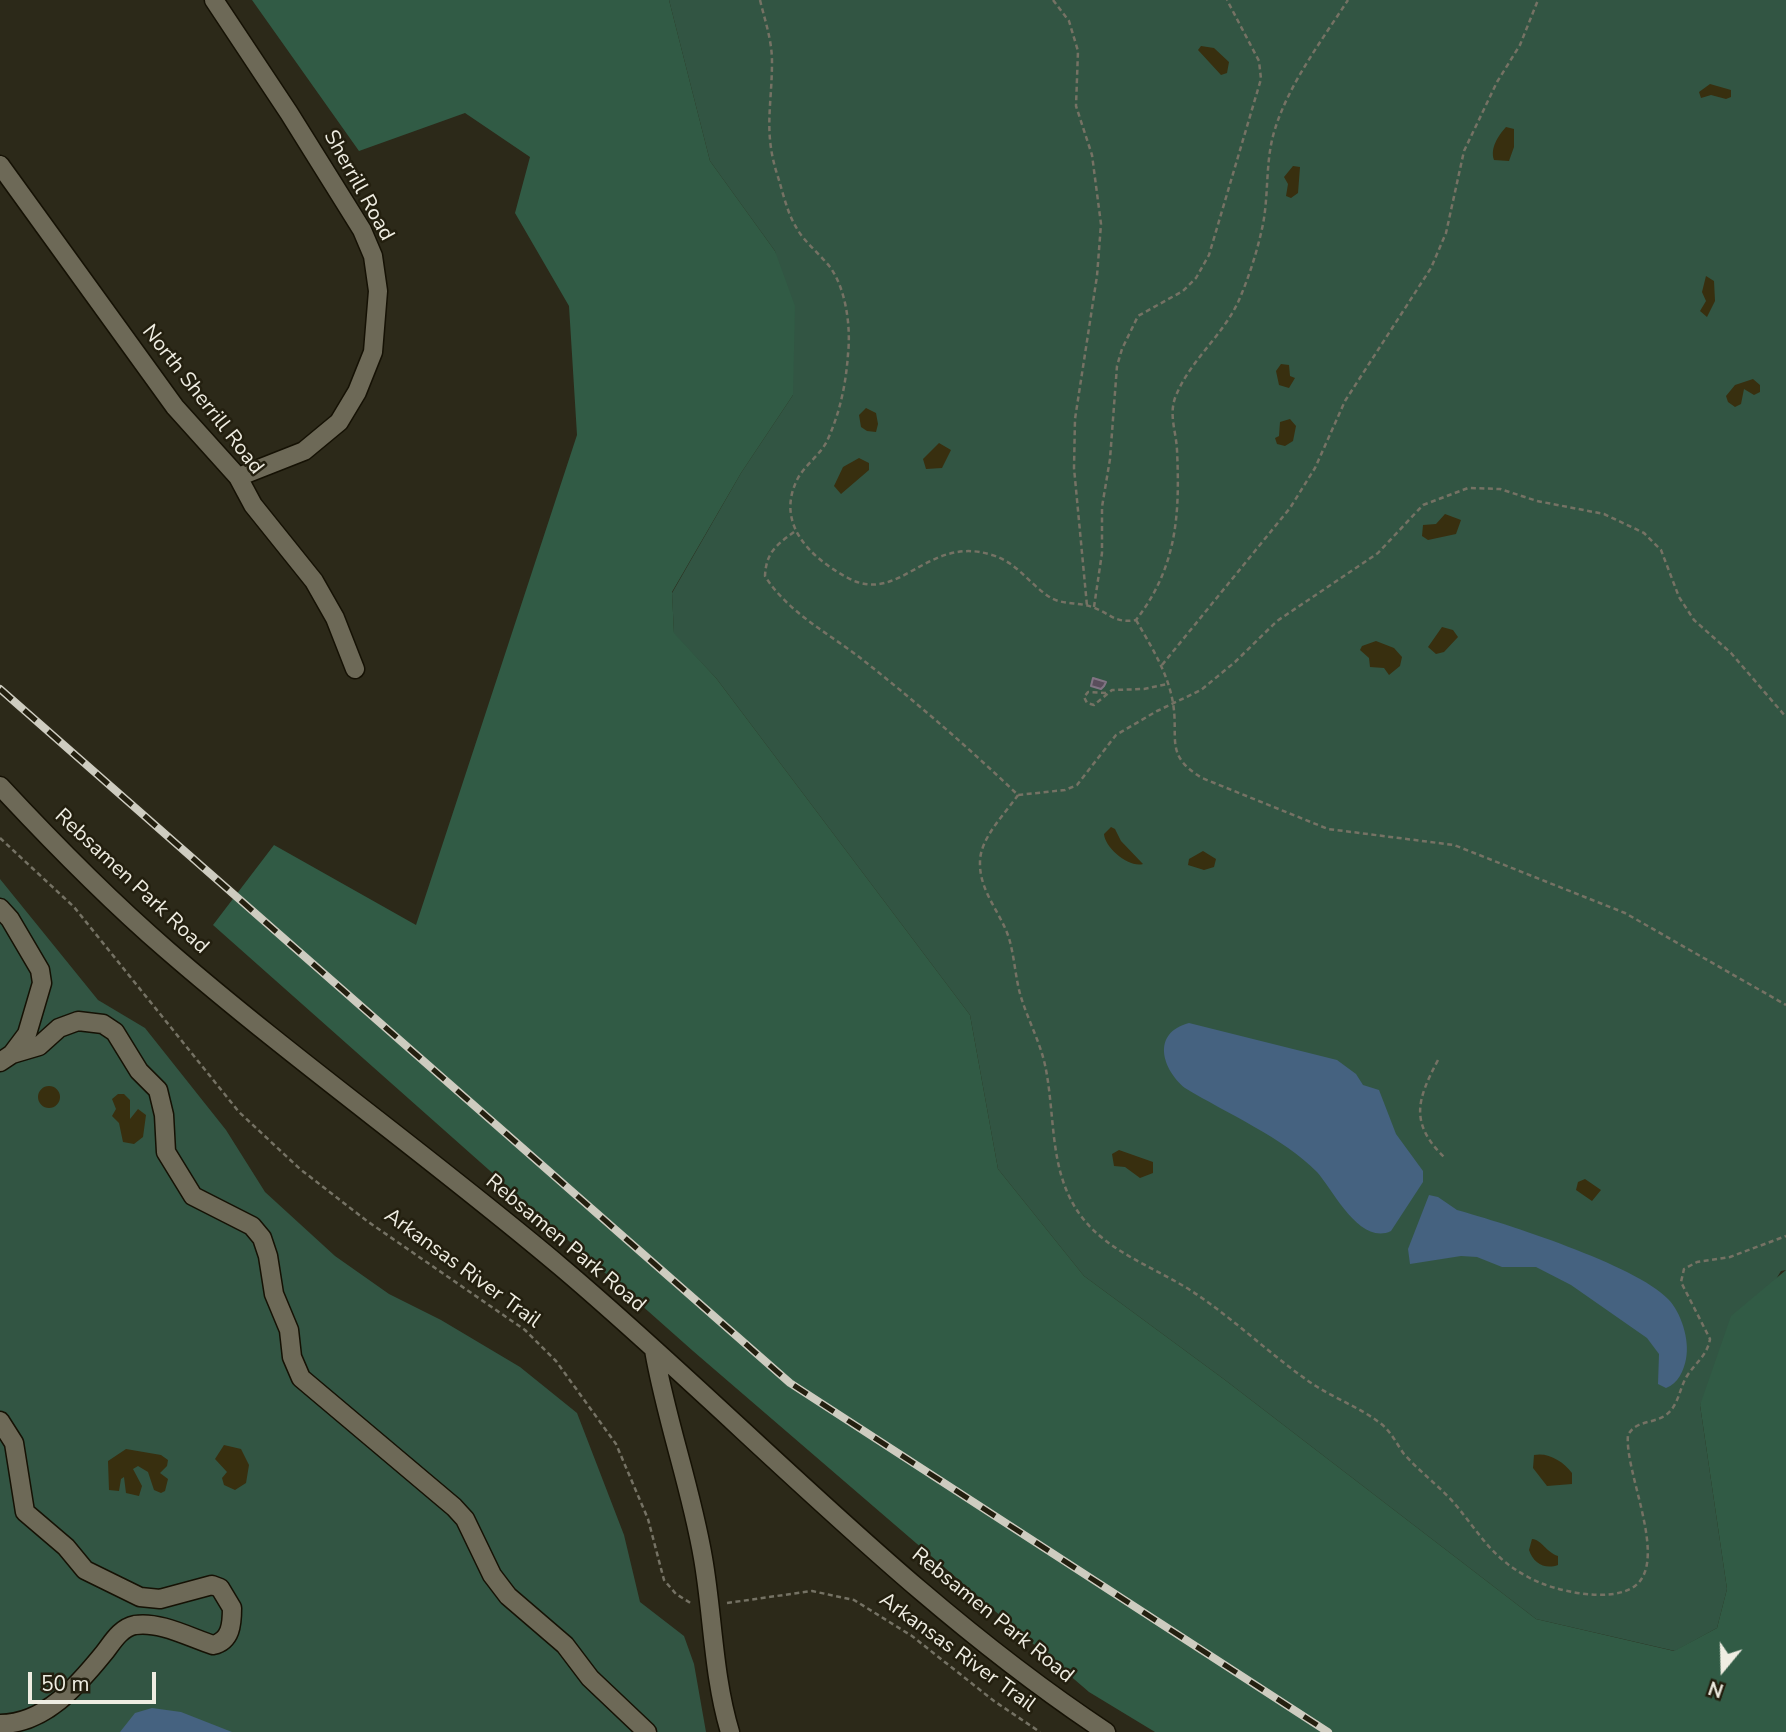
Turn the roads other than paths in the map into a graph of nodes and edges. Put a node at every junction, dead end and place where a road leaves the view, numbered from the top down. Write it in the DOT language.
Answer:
graph roads {
  1 [pos="214,0"];
  2 [pos="0,165"];
  3 [pos="238,477"];
  4 [pos="355,669"];
  5 [pos="0,786"];
  6 [pos="0,908"];
  7 [pos="6,1058"];
  8 [pos="654,1350"];
  9 [pos="0,1421"];
  10 [pos="0,1724"];
  11 [pos="647,1732"];
  12 [pos="730,1732"];
  13 [pos="1106,1732"];
  1 -- 3 [label="street, Sherrill Road"];
  2 -- 3 [label="street, North Sherrill Road"];
  3 -- 4 [label="street, North Sherrill Road"];
  5 -- 8 [label="street, Rebsamen Park Road"];
  6 -- 7 [label="street"];
  7 -- 11 [label="street"];
  8 -- 12 [label="street"];
  8 -- 13 [label="street, Rebsamen Park Road"];
  9 -- 10 [label="street"];
}
